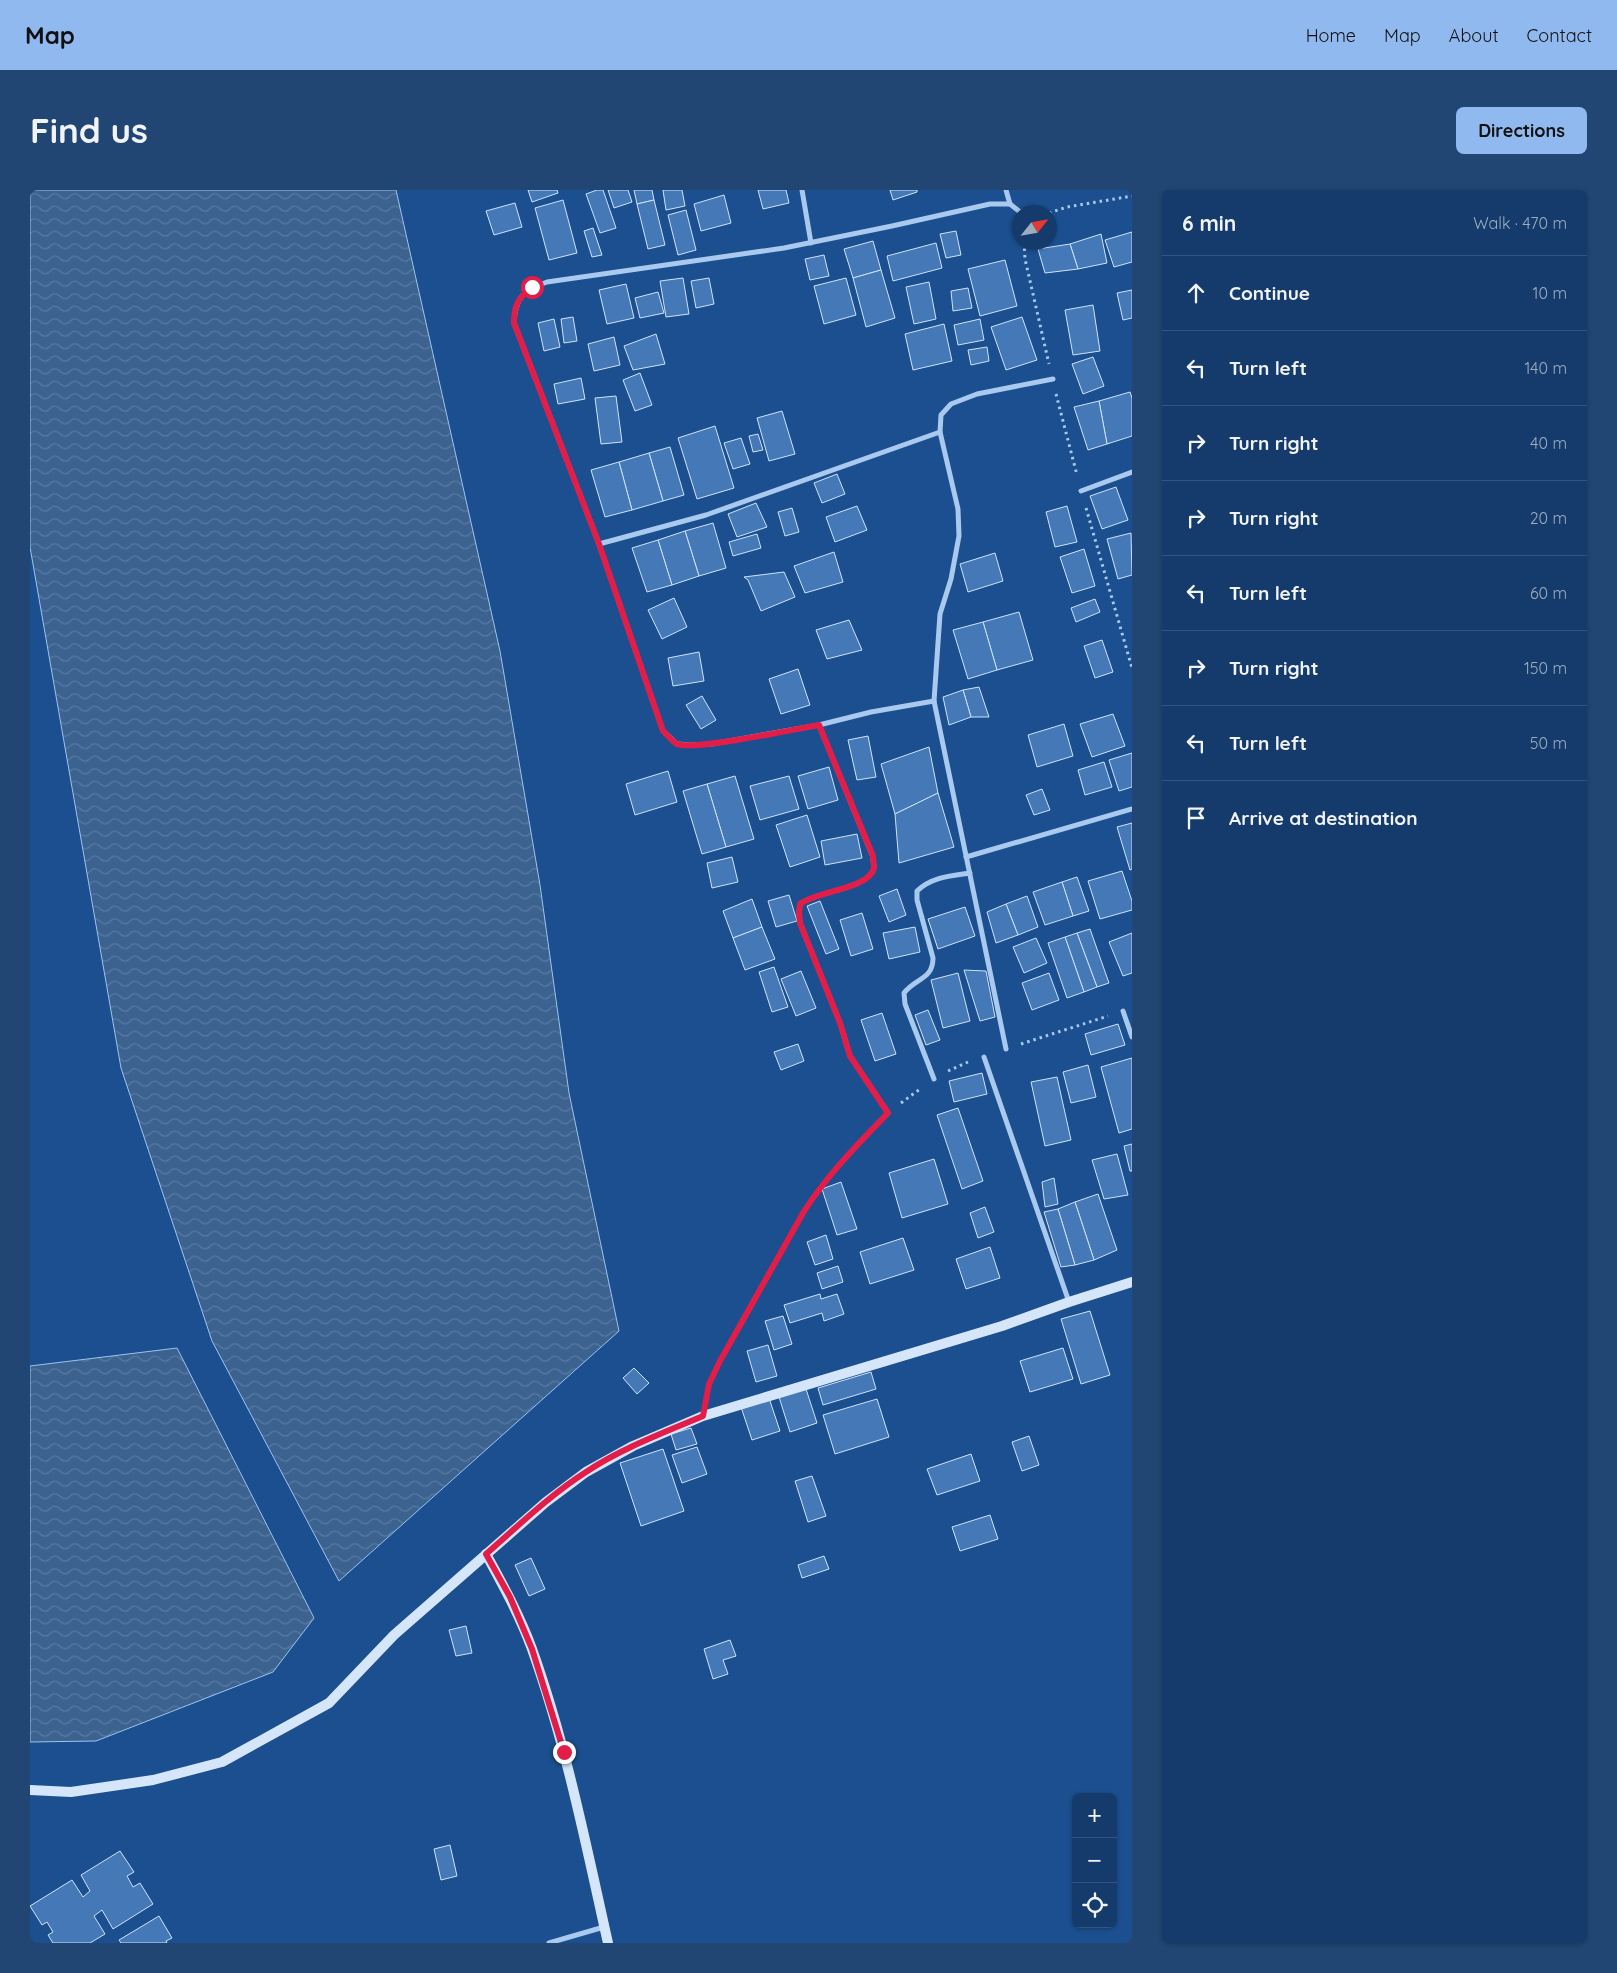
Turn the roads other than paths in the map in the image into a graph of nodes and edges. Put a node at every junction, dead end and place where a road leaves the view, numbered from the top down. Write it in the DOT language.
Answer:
graph roads {
  1 [pos="802,190"];
  2 [pos="1006,190"];
  3 [pos="1010,204"];
  4 [pos="811,242"];
  5 [pos="1053,380"];
  6 [pos="940,432"];
  7 [pos="1132,472"];
  8 [pos="1081,491"];
  9 [pos="599,544"];
  10 [pos="934,701"];
  11 [pos="819,725"];
  12 [pos="1132,809"];
  13 [pos="966,857"];
  14 [pos="970,873"];
  15 [pos="1124,1011"];
  16 [pos="1132,1037"];
  17 [pos="1006,1048"];
  18 [pos="984,1057"];
  19 [pos="934,1080"];
  20 [pos="888,1113"];
  21 [pos="1132,1282"];
  22 [pos="1069,1302"];
  23 [pos="486,1554"];
  24 [pos="30,1790"];
  25 [pos="605,1927"];
  26 [pos="549,1943"];
  27 [pos="608,1943"];
  1 -- 4 [label="street"];
  2 -- 3 [label="street"];
  3 -- 4 [label="street"];
  4 -- 9 [label="street"];
  5 -- 6 [label="street"];
  6 -- 9 [label="street"];
  6 -- 10 [label="street"];
  7 -- 8 [label="street"];
  9 -- 11 [label="street"];
  10 -- 11 [label="street"];
  10 -- 13 [label="street"];
  11 -- 20 [label="street"];
  12 -- 13 [label="street"];
  13 -- 14 [label="street"];
  14 -- 17 [label="street"];
  14 -- 19 [label="street"];
  15 -- 16 [label="street"];
  18 -- 22 [label="street"];
  21 -- 22 [label="main road"];
  22 -- 23 [label="main road"];
  23 -- 24 [label="main road"];
  23 -- 25 [label="main road"];
  25 -- 26 [label="street"];
  25 -- 27 [label="main road"];
}
